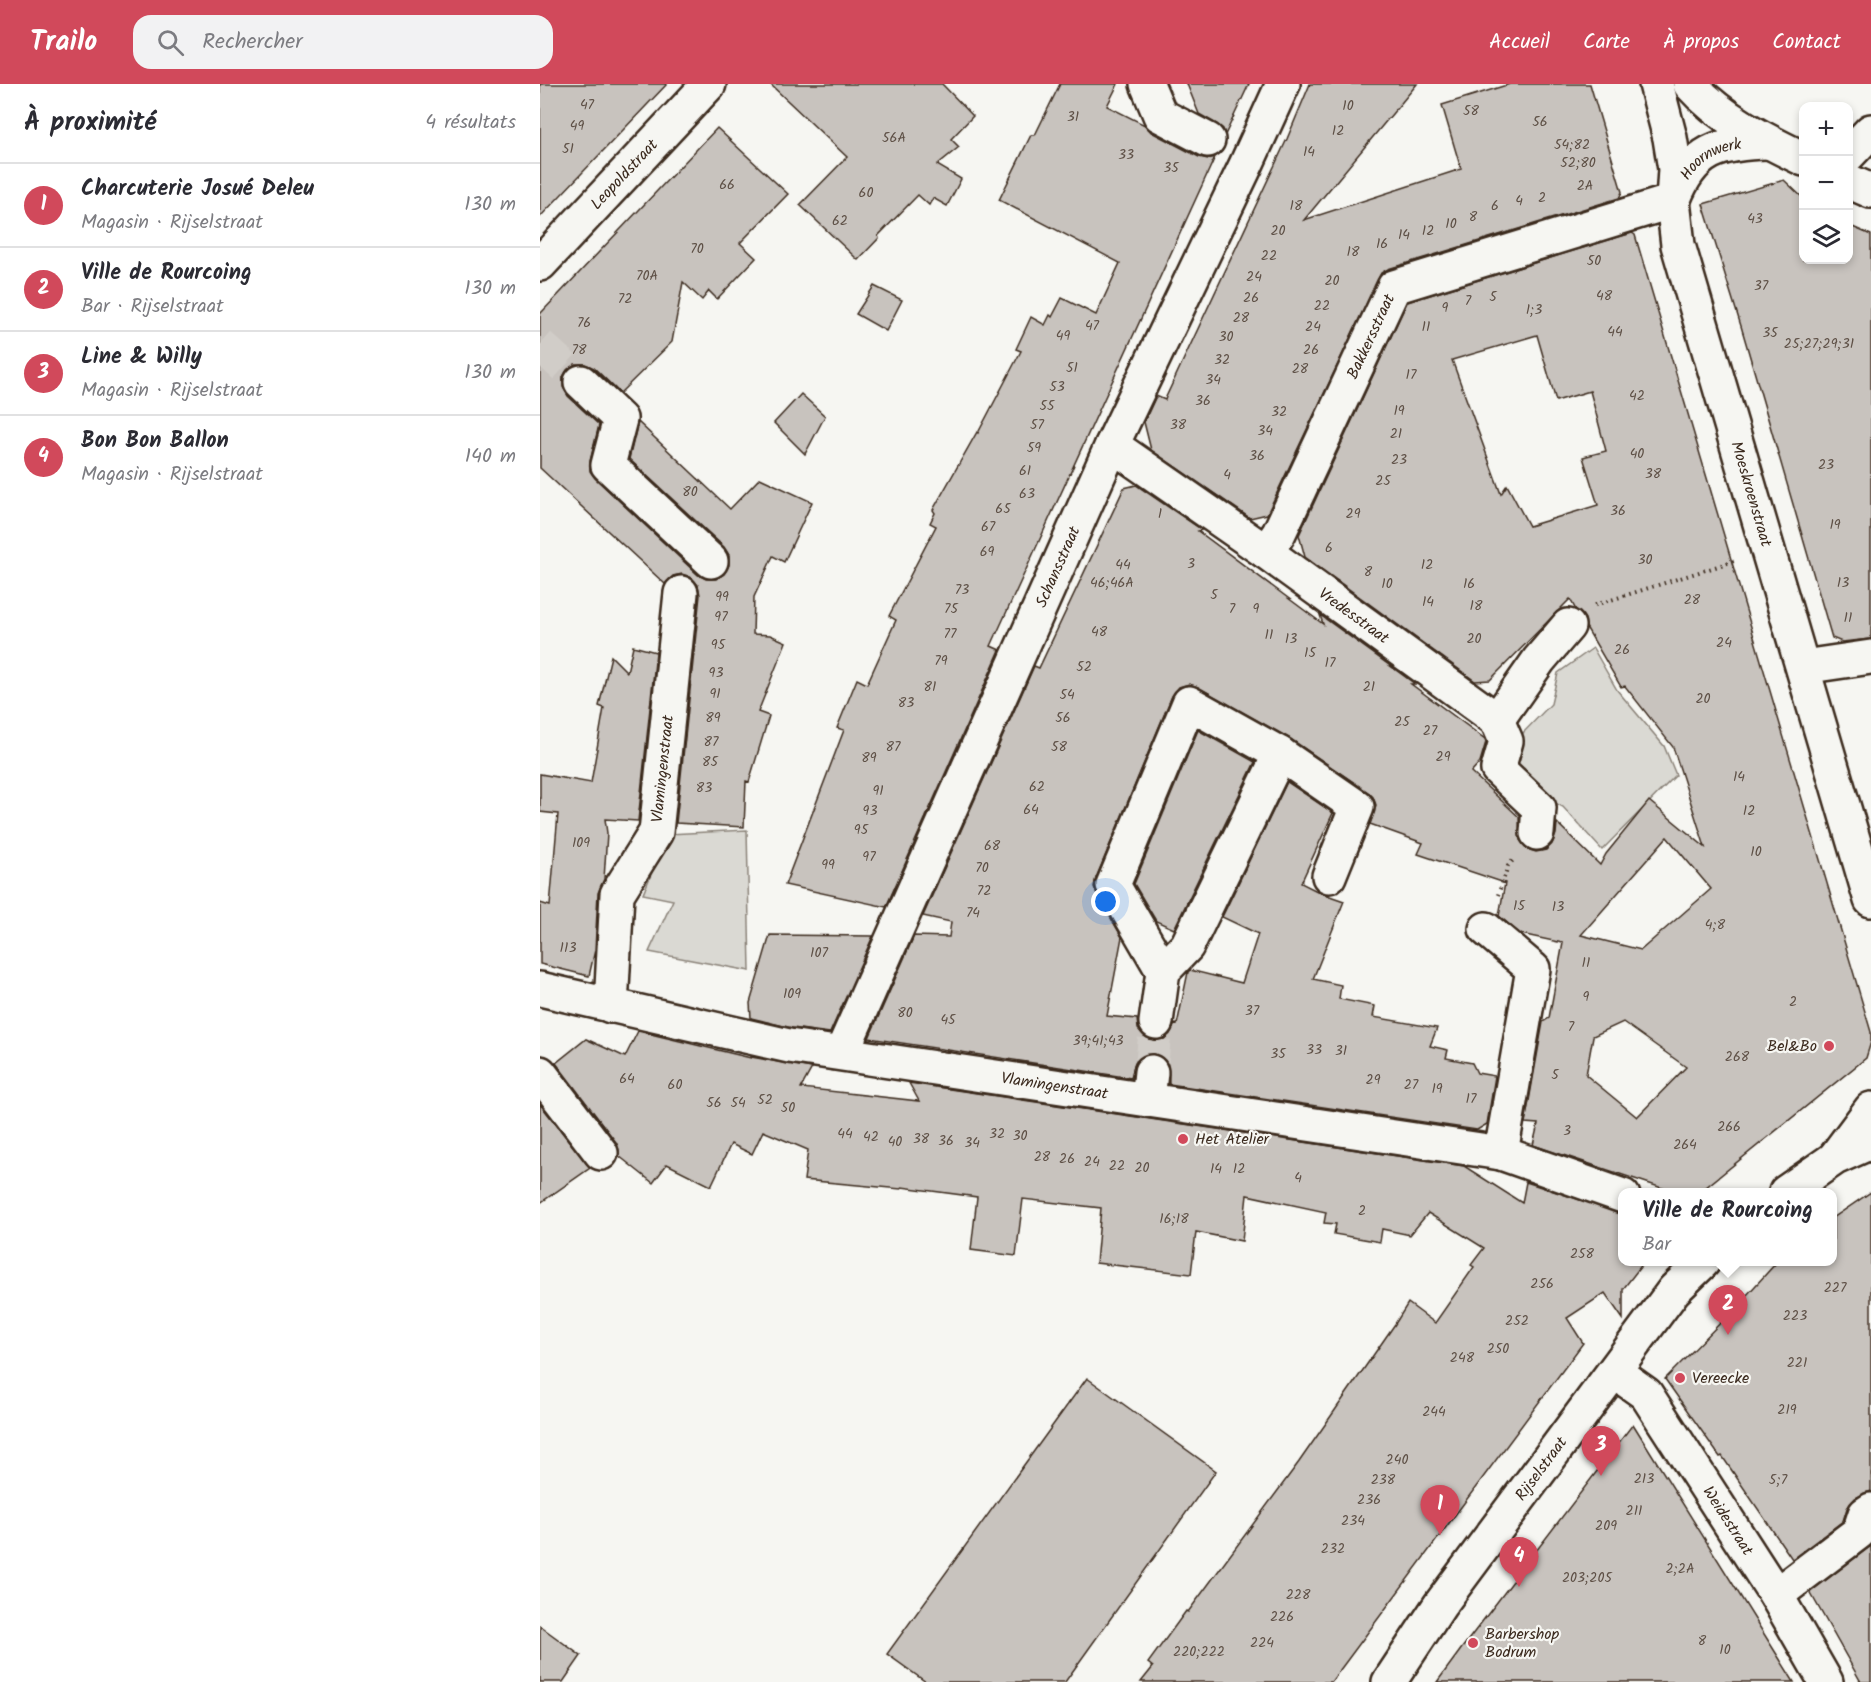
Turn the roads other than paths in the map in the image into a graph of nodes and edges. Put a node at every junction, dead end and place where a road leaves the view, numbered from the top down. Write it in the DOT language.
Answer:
graph roads {
  1 [pos="709,84"];
  2 [pos="1147,84"];
  3 [pos="1283,84"];
  4 [pos="1656,84"];
  5 [pos="1690,84"];
  6 [pos="1871,131"];
  7 [pos="1208,140"];
  8 [pos="1769,142"];
  9 [pos="1853,151"];
  10 [pos="1799,157"];
  11 [pos="1853,183"];
  12 [pos="1871,191"];
  13 [pos="1674,201"];
  14 [pos="540,264"];
  15 [pos="581,382"];
  16 [pos="1112,445"];
  17 [pos="1266,552"];
  18 [pos="711,561"];
  19 [pos="681,593"];
  20 [pos="1568,626"];
  21 [pos="1871,657"];
  22 [pos="1803,667"];
  23 [pos="1497,720"];
  24 [pos="1280,754"];
  25 [pos="1537,833"];
  26 [pos="1329,876"];
  27 [pos="1871,900"];
  28 [pos="1486,929"];
  29 [pos="1163,971"];
  30 [pos="540,989"];
  31 [pos="611,1006"];
  32 [pos="1156,1022"];
  33 [pos="842,1052"];
  34 [pos="540,1073"];
  35 [pos="1871,1109"];
  36 [pos="1871,1142"];
  37 [pos="601,1153"];
  38 [pos="1501,1153"];
  39 [pos="1835,1158"];
  40 [pos="1792,1188"];
  41 [pos="1618,1194"];
  42 [pos="1699,1266"];
  43 [pos="1615,1372"];
  44 [pos="1871,1510"];
  45 [pos="1776,1595"];
  46 [pos="1398,1679"];
  47 [pos="1826,1682"];
  1 -- 14 [label="street, Leopoldstraat"];
  2 -- 7 [label="street"];
  3 -- 16 [label="street, Schansstraat"];
  4 -- 13 [label="street, Moeskroenstraat"];
  5 -- 8 [label="street, Hoornwerk"];
  6 -- 9 [label="street"];
  8 -- 10 [label="street, Hoornwerk"];
  8 -- 13 [label="street, Hoornwerk"];
  11 -- 12 [label="street"];
  13 -- 17 [label="street, Bakkersstraat"];
  13 -- 22 [label="street, Moeskroenstraat"];
  15 -- 18 [label="street"];
  16 -- 17 [label="street, Vredesstraat"];
  16 -- 33 [label="street, Schansstraat"];
  17 -- 23 [label="street, Vredesstraat"];
  19 -- 31 [label="street, Vlamingenstraat"];
  20 -- 23 [label="street"];
  21 -- 22 [label="street"];
  22 -- 27 [label="street, Moeskroenstraat"];
  23 -- 25 [label="street"];
  24 -- 26 [label="street"];
  24 -- 29 [label="street"];
  24 -- 29 [label="street"];
  28 -- 38 [label="street"];
  29 -- 32 [label="street"];
  30 -- 31 [label="street, Vlamingenstraat"];
  31 -- 33 [label="street, Vlamingenstraat"];
  33 -- 38 [label="street, Vlamingenstraat"];
  34 -- 37 [label="street"];
  35 -- 39 [label="street"];
  36 -- 39 [label="street"];
  38 -- 41 [label="street, Vlamingenstraat"];
  39 -- 40 [label="street"];
  42 -- 43 [label="street, Rijselstraat"];
  43 -- 45 [label="street, Weidestraat"];
  43 -- 46 [label="street, Rijselstraat"];
  44 -- 45 [label="street"];
  45 -- 47 [label="street, Weidestraat"];
}
